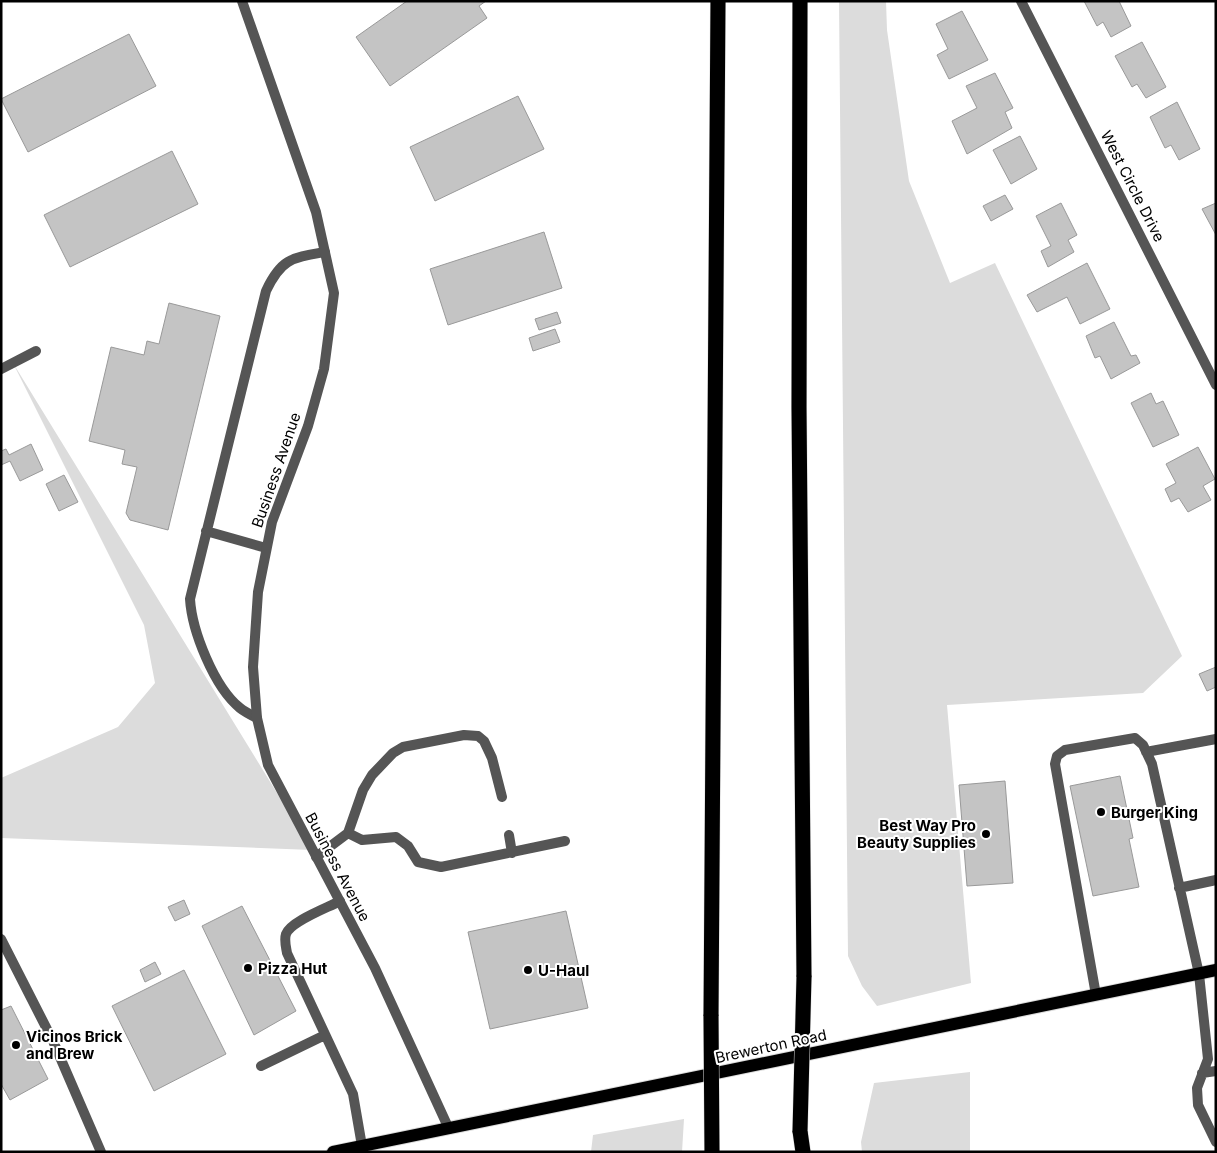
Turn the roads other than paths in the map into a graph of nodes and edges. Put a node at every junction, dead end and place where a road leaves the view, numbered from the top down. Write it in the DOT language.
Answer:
graph roads {
  1 [pos="242,1"];
  2 [pos="718,1"];
  3 [pos="800,1"];
  4 [pos="1021,1"];
  5 [pos="325,252"];
  6 [pos="36,351"];
  7 [pos="1,368"];
  8 [pos="1216,385"];
  9 [pos="206,531"];
  10 [pos="266,548"];
  11 [pos="257,718"];
  12 [pos="1216,739"];
  13 [pos="1146,752"];
  14 [pos="502,797"];
  15 [pos="348,833"];
  16 [pos="509,835"];
  17 [pos="565,841"];
  18 [pos="512,852"];
  19 [pos="316,857"];
  20 [pos="1216,880"];
  21 [pos="1179,888"];
  22 [pos="340,901"];
  23 [pos="1,939"];
  24 [pos="1216,970"];
  25 [pos="1199,974"];
  26 [pos="1096,995"];
  27 [pos="325,1035"];
  28 [pos="261,1066"];
  29 [pos="1216,1070"];
  30 [pos="1202,1073"];
  31 [pos="449,1129"];
  32 [pos="1216,1142"];
  33 [pos="362,1146"];
  34 [pos="101,1152"];
  35 [pos="333,1152"];
  36 [pos="712,1152"];
  37 [pos="801,1152"];
  1 -- 5 [label="street, Business Avenue"];
  2 -- 36 [label="highway, bridge"];
  3 -- 37 [label="highway, bridge"];
  4 -- 8 [label="street, West Circle Drive"];
  5 -- 9 [label="street"];
  5 -- 10 [label="street, Business Avenue"];
  6 -- 7 [label="street"];
  9 -- 10 [label="street"];
  9 -- 11 [label="street"];
  10 -- 11 [label="street, Business Avenue"];
  11 -- 19 [label="street, Business Avenue"];
  12 -- 13 [label="street"];
  13 -- 21 [label="street"];
  13 -- 26 [label="street"];
  14 -- 15 [label="street"];
  15 -- 18 [label="street"];
  15 -- 19 [label="street"];
  16 -- 18 [label="street"];
  17 -- 18 [label="street"];
  19 -- 22 [label="street, Business Avenue"];
  20 -- 21 [label="street"];
  21 -- 25 [label="street"];
  22 -- 27 [label="street"];
  22 -- 31 [label="street, Business Avenue"];
  23 -- 34 [label="street"];
  24 -- 25 [label="main road, Brewerton Road"];
  25 -- 26 [label="main road, Brewerton Road"];
  25 -- 30 [label="street"];
  26 -- 31 [label="main road, Brewerton Road"];
  27 -- 28 [label="street"];
  27 -- 33 [label="street"];
  29 -- 30 [label="street"];
  30 -- 32 [label="street"];
  31 -- 33 [label="main road, Brewerton Road"];
  33 -- 35 [label="main road, Brewerton Road"];
}
